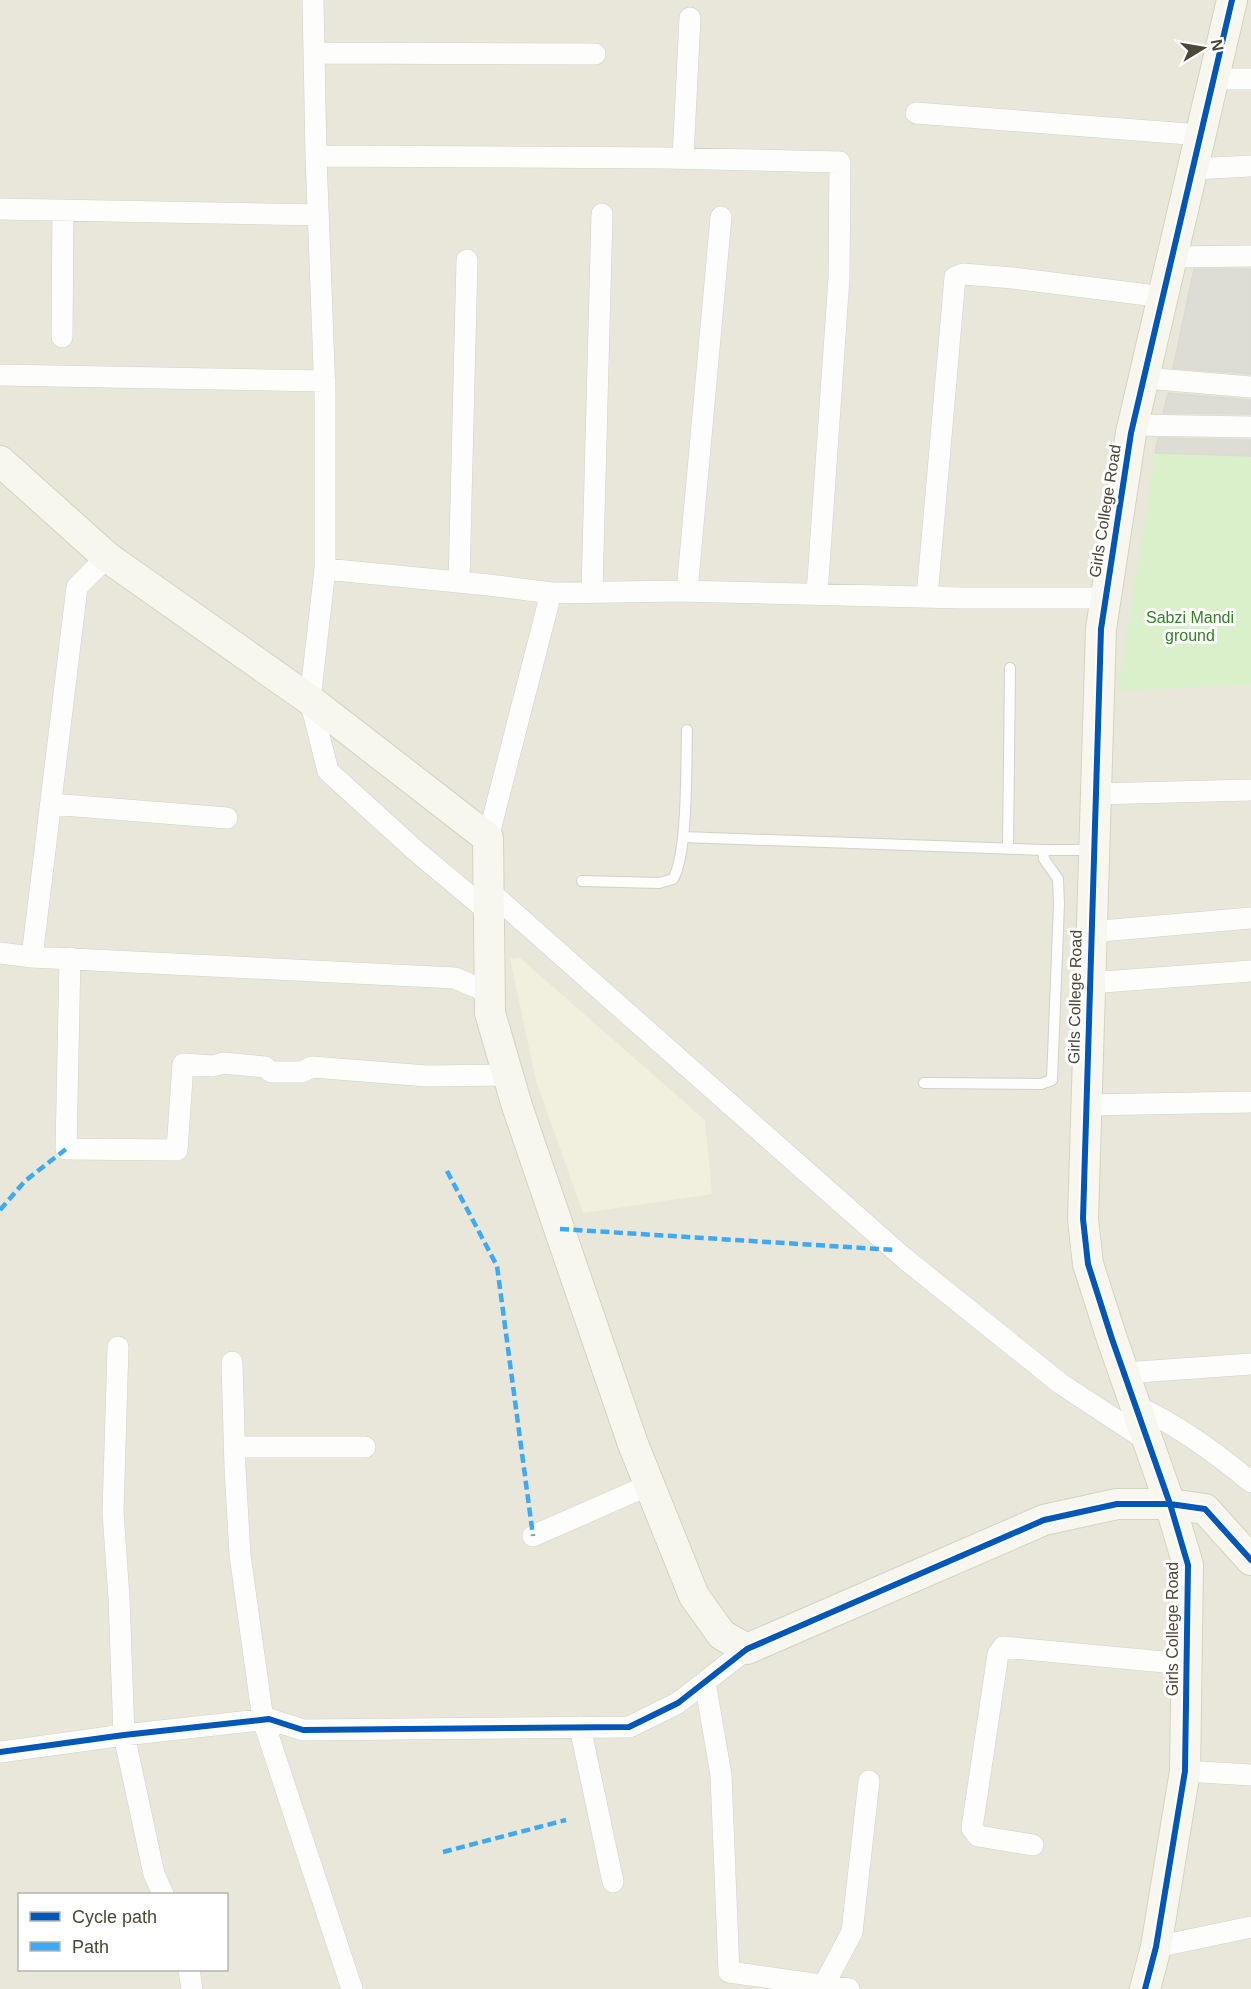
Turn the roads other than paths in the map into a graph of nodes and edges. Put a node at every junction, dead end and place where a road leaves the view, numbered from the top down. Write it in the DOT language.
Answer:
graph roads {
  1 [pos="313,0"];
  2 [pos="1232,0"];
  3 [pos="690,18"];
  4 [pos="314,53"];
  5 [pos="595,54"];
  6 [pos="1214,79"];
  7 [pos="1251,79"];
  8 [pos="916,113"];
  9 [pos="1201,135"];
  10 [pos="316,156"];
  11 [pos="683,158"];
  12 [pos="1251,166"];
  13 [pos="1193,169"];
  14 [pos="0,208"];
  15 [pos="63,210"];
  16 [pos="602,213"];
  17 [pos="318,215"];
  18 [pos="721,217"];
  19 [pos="1251,256"];
  20 [pos="1173,257"];
  21 [pos="467,260"];
  22 [pos="1164,297"];
  23 [pos="62,336"];
  24 [pos="0,375"];
  25 [pos="1145,378"];
  26 [pos="325,381"];
  27 [pos="1251,387"];
  28 [pos="1133,425"];
  29 [pos="1251,427"];
  30 [pos="0,461"];
  31 [pos="107,557"];
  32 [pos="325,569"];
  33 [pos="459,582"];
  34 [pos="687,591"];
  35 [pos="592,592"];
  36 [pos="551,593"];
  37 [pos="817,594"];
  38 [pos="927,597"];
  39 [pos="1105,598"];
  40 [pos="1010,668"];
  41 [pos="310,700"];
  42 [pos="687,730"];
  43 [pos="1251,790"];
  44 [pos="1095,794"];
  45 [pos="51,804"];
  46 [pos="227,818"];
  47 [pos="683,837"];
  48 [pos="488,838"];
  49 [pos="1008,849"];
  50 [pos="1043,850"];
  51 [pos="1093,850"];
  52 [pos="582,881"];
  53 [pos="489,902"];
  54 [pos="1251,918"];
  55 [pos="1090,932"];
  56 [pos="0,953"];
  57 [pos="32,957"];
  58 [pos="70,958"];
  59 [pos="1251,971"];
  60 [pos="1089,983"];
  61 [pos="490,993"];
  62 [pos="509,1075"];
  63 [pos="924,1083"];
  64 [pos="1251,1102"];
  65 [pos="1086,1104"];
  66 [pos="118,1347"];
  67 [pos="232,1362"];
  68 [pos="1251,1364"];
  69 [pos="1124,1372"];
  70 [pos="1136,1406"];
  71 [pos="1148,1441"];
  72 [pos="234,1447"];
  73 [pos="365,1447"];
  74 [pos="1251,1482"];
  75 [pos="649,1485"];
  76 [pos="1170,1504"];
  77 [pos="533,1536"];
  78 [pos="1251,1560"];
  79 [pos="747,1649"];
  80 [pos="1186,1664"];
  81 [pos="705,1682"];
  82 [pos="263,1720"];
  83 [pos="579,1727"];
  84 [pos="124,1735"];
  85 [pos="0,1752"];
  86 [pos="1185,1771"];
  87 [pos="1251,1775"];
  88 [pos="868,1781"];
  89 [pos="1033,1845"];
  90 [pos="613,1882"];
  91 [pos="163,1893"];
  92 [pos="1251,1927"];
  93 [pos="1156,1947"];
  94 [pos="189,1971"];
  95 [pos="824,1985"];
  96 [pos="192,1989"];
  97 [pos="352,1989"];
  98 [pos="849,1989"];
  99 [pos="1145,1989"];
  1 -- 4 [label="street"];
  2 -- 6 [label="street, Girls College Road"];
  3 -- 11 [label="street"];
  4 -- 5 [label="street"];
  4 -- 10 [label="street"];
  6 -- 7 [label="street"];
  6 -- 9 [label="street, Girls College Road"];
  8 -- 9 [label="street"];
  9 -- 13 [label="street, Girls College Road"];
  10 -- 11 [label="street"];
  10 -- 17 [label="street"];
  11 -- 37 [label="street"];
  12 -- 13 [label="street"];
  13 -- 20 [label="street, Girls College Road"];
  14 -- 15 [label="street"];
  15 -- 17 [label="street"];
  15 -- 23 [label="street"];
  16 -- 35 [label="street"];
  17 -- 26 [label="street"];
  18 -- 34 [label="street"];
  19 -- 20 [label="street"];
  20 -- 22 [label="street, Girls College Road"];
  21 -- 33 [label="street"];
  22 -- 25 [label="street, Girls College Road"];
  22 -- 38 [label="street"];
  24 -- 26 [label="street"];
  25 -- 27 [label="street"];
  25 -- 28 [label="street, Girls College Road"];
  26 -- 32 [label="street"];
  28 -- 29 [label="street"];
  28 -- 39 [label="street, Girls College Road"];
  30 -- 31 [label="street"];
  31 -- 41 [label="street"];
  31 -- 45 [label="street"];
  32 -- 33 [label="street"];
  32 -- 41 [label="street"];
  33 -- 36 [label="street"];
  34 -- 35 [label="street"];
  34 -- 37 [label="street"];
  35 -- 36 [label="street"];
  36 -- 48 [label="street"];
  37 -- 38 [label="street"];
  38 -- 39 [label="street"];
  39 -- 44 [label="street, Girls College Road"];
  40 -- 49 [label="lane"];
  41 -- 48 [label="street"];
  41 -- 53 [label="street"];
  42 -- 47 [label="lane"];
  43 -- 44 [label="street"];
  44 -- 51 [label="street, Girls College Road"];
  45 -- 46 [label="street"];
  45 -- 57 [label="street"];
  47 -- 49 [label="lane"];
  47 -- 52 [label="lane"];
  48 -- 53 [label="street"];
  49 -- 50 [label="lane"];
  50 -- 51 [label="lane"];
  50 -- 63 [label="lane"];
  51 -- 55 [label="street, Girls College Road"];
  53 -- 61 [label="street"];
  53 -- 71 [label="street"];
  54 -- 55 [label="street"];
  55 -- 60 [label="street, Girls College Road"];
  56 -- 57 [label="street"];
  57 -- 58 [label="street"];
  58 -- 61 [label="street"];
  58 -- 62 [label="street"];
  59 -- 60 [label="street"];
  60 -- 65 [label="street, Girls College Road"];
  61 -- 62 [label="street"];
  62 -- 75 [label="street"];
  64 -- 65 [label="street"];
  65 -- 69 [label="street, Girls College Road"];
  66 -- 84 [label="street"];
  67 -- 72 [label="street"];
  68 -- 69 [label="street"];
  69 -- 70 [label="street, Girls College Road"];
  70 -- 71 [label="street, Girls College Road"];
  70 -- 74 [label="street"];
  71 -- 76 [label="street, Girls College Road"];
  72 -- 73 [label="street"];
  72 -- 82 [label="street"];
  75 -- 77 [label="street"];
  75 -- 79 [label="street"];
  76 -- 78 [label="street"];
  76 -- 79 [label="street"];
  76 -- 80 [label="street, Girls College Road"];
  79 -- 81 [label="street"];
  80 -- 86 [label="street, Girls College Road"];
  80 -- 89 [label="street"];
  81 -- 83 [label="street"];
  81 -- 95 [label="street"];
  82 -- 83 [label="street"];
  82 -- 84 [label="street"];
  82 -- 97 [label="street"];
  83 -- 90 [label="street"];
  84 -- 85 [label="street"];
  84 -- 91 [label="street"];
  86 -- 87 [label="street"];
  86 -- 93 [label="street, Girls College Road"];
  88 -- 95 [label="street"];
  92 -- 93 [label="street"];
  93 -- 99 [label="street, Girls College Road"];
  94 -- 96 [label="street"];
  95 -- 98 [label="street"];
}
